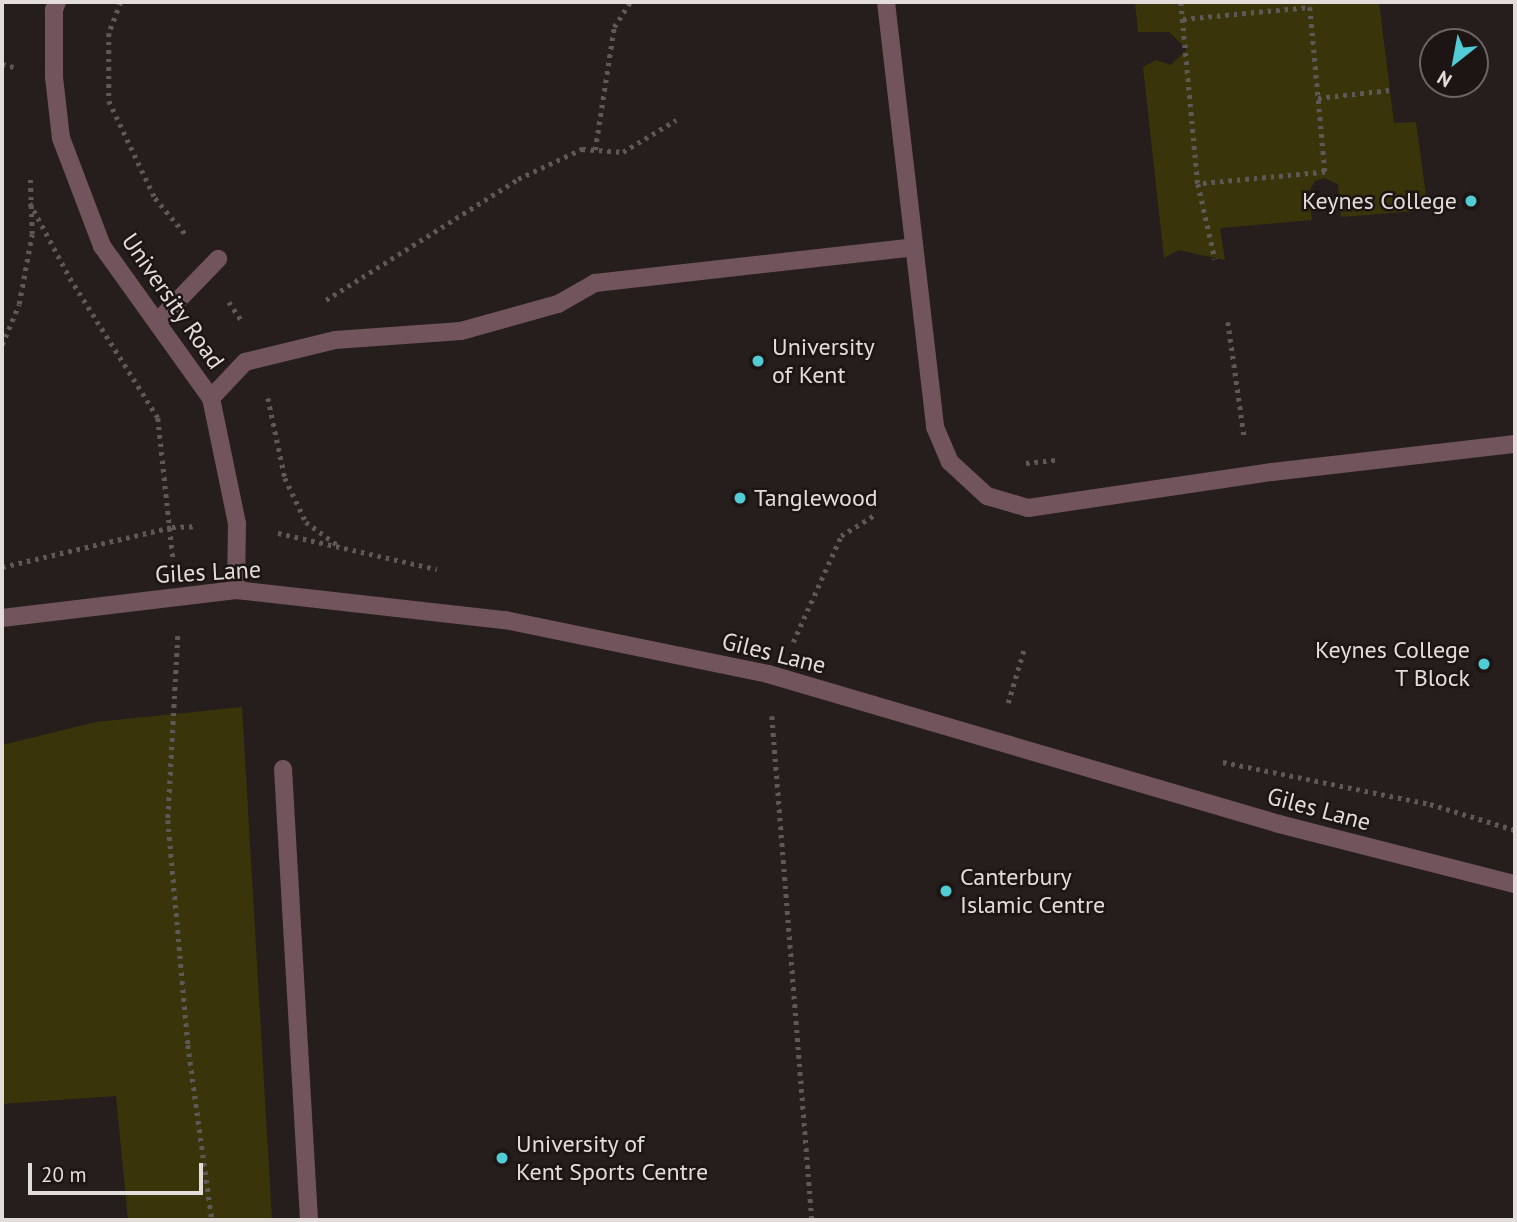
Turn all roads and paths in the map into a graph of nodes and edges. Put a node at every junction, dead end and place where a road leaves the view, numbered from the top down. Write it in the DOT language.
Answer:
graph roads {
  1 [pos="57,2"];
  2 [pos="121,2"];
  3 [pos="630,2"];
  4 [pos="886,2"];
  5 [pos="1181,2"];
  6 [pos="1183,19"];
  7 [pos="18,54"];
  8 [pos="2,64"];
  9 [pos="16,68"];
  10 [pos="18,81"];
  11 [pos="1390,90"];
  12 [pos="1318,98"];
  13 [pos="676,120"];
  14 [pos="595,150"];
  15 [pos="30,172"];
  16 [pos="1198,184"];
  17 [pos="30,203"];
  18 [pos="914,247"];
  19 [pos="1215,259"];
  20 [pos="212,265"];
  21 [pos="314,308"];
  22 [pos="1228,322"];
  23 [pos="157,323"];
  24 [pos="2,345"];
  25 [pos="260,358"];
  26 [pos="211,398"];
  27 [pos="1232,440"];
  28 [pos="1515,444"];
  29 [pos="1058,460"];
  30 [pos="1018,464"];
  31 [pos="876,514"];
  32 [pos="344,550"];
  33 [pos="2,567"];
  34 [pos="236,590"];
  35 [pos="179,596"];
  36 [pos="2,618"];
  37 [pos="1025,646"];
  38 [pos="789,649"];
  39 [pos="768,674"];
  40 [pos="1007,704"];
  41 [pos="283,769"];
  42 [pos="1515,884"];
  43 [pos="212,1220"];
  44 [pos="309,1220"];
  45 [pos="812,1220"];
  1 -- 23 [label="street, University Road"];
  2 -- 20 [label="path"];
  3 -- 14 [label="path"];
  4 -- 18 [label="street"];
  5 -- 6 [label="path"];
  6 -- 12 [label="path"];
  6 -- 16 [label="path"];
  7 -- 9 [label="path"];
  8 -- 9 [label="path"];
  9 -- 10 [label="path"];
  11 -- 12 [label="path"];
  12 -- 16 [label="path"];
  13 -- 14 [label="path"];
  14 -- 21 [label="path"];
  15 -- 17 [label="path"];
  16 -- 19 [label="path"];
  17 -- 24 [label="path"];
  17 -- 33 [label="path"];
  18 -- 25 [label="street"];
  18 -- 28 [label="street"];
  20 -- 23 [label="street"];
  20 -- 25 [label="path"];
  22 -- 27 [label="path"];
  23 -- 26 [label="street, University Road"];
  25 -- 26 [label="street"];
  25 -- 32 [label="path"];
  26 -- 34 [label="street, University Road"];
  29 -- 30 [label="path"];
  31 -- 38 [label="path"];
  34 -- 35 [label="street, Giles Lane"];
  34 -- 39 [label="street, Giles Lane"];
  35 -- 36 [label="street, Giles Lane"];
  35 -- 43 [label="path"];
  37 -- 40 [label="path"];
  39 -- 42 [label="street, Giles Lane"];
  39 -- 45 [label="path"];
  41 -- 44 [label="street"];
}
